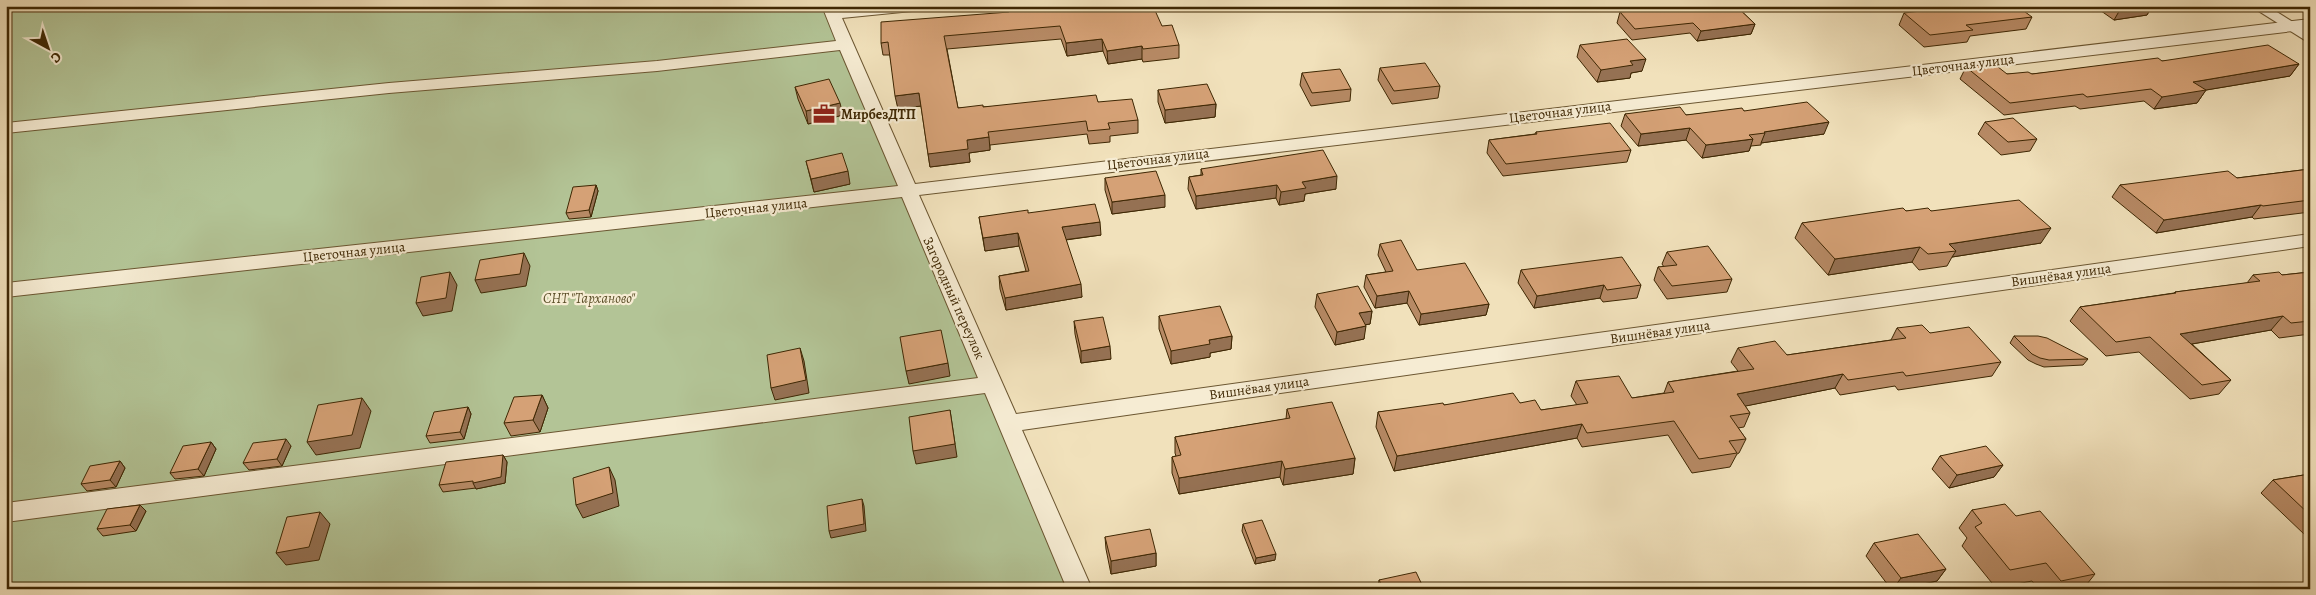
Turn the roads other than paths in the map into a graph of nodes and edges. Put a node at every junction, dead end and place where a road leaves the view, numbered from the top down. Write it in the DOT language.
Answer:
graph roads {
  1 [pos="912,6"];
  2 [pos="2259,6"];
  3 [pos="831,10"];
  4 [pos="2310,24"];
  5 [pos="2291,26"];
  6 [pos="2310,38"];
  7 [pos="846,45"];
  8 [pos="6,128"];
  9 [pos="906,189"];
  10 [pos="2310,240"];
  11 [pos="6,290"];
  12 [pos="993,384"];
  13 [pos="1010,423"];
  14 [pos="6,513"];
  15 [pos="1080,589"];
  1 -- 3 [label="street"];
  2 -- 5 [label="lane"];
  3 -- 7 [label="street, Загородный переулок"];
  4 -- 5 [label="street, Цветочная улица"];
  5 -- 6 [label="lane"];
  5 -- 9 [label="street, Цветочная улица"];
  7 -- 8 [label="street"];
  7 -- 9 [label="street, Загородный переулок"];
  9 -- 11 [label="street, Цветочная улица"];
  9 -- 12 [label="street, Загородный переулок"];
  10 -- 13 [label="street, Вишнёвая улица"];
  12 -- 13 [label="street, Загородный переулок"];
  12 -- 14 [label="street"];
  13 -- 15 [label="street, Загородный переулок"];
}
